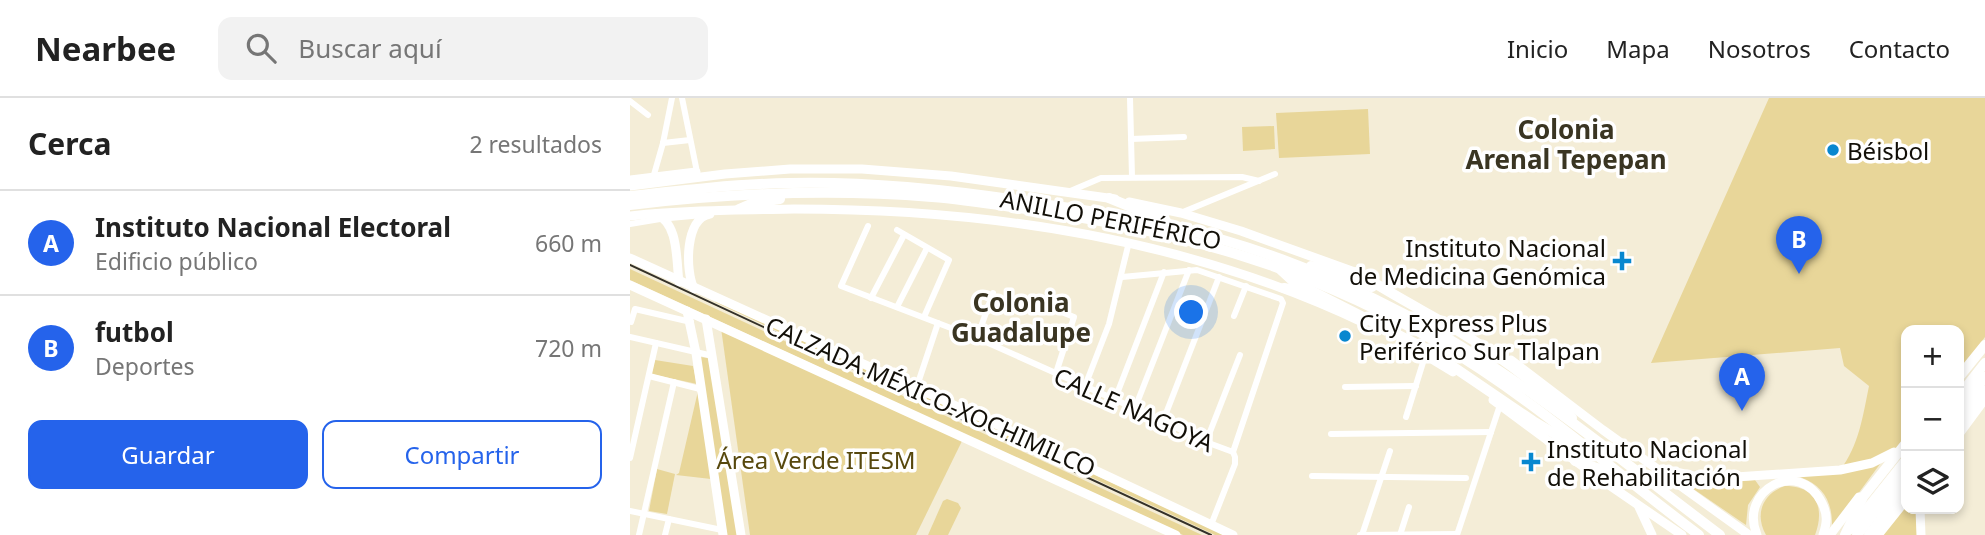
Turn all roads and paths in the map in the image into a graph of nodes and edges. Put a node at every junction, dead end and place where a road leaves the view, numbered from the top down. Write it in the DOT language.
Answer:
graph roads {
  1 [pos="672,98"];
  2 [pos="682,98"];
  3 [pos="1130,98"];
  4 [pos="630,101"];
  5 [pos="648,115"];
  6 [pos="1184,137"];
  7 [pos="1131,139"];
  8 [pos="690,140"];
  9 [pos="663,143"];
  10 [pos="697,172"];
  11 [pos="725,174"];
  12 [pos="1275,174"];
  13 [pos="1132,177"];
  14 [pos="630,180"];
  15 [pos="652,180"];
  16 [pos="1259,181"];
  17 [pos="630,186"];
  18 [pos="1068,192"];
  19 [pos="803,193"];
  20 [pos="630,196"];
  21 [pos="1109,198"];
  22 [pos="674,200"];
  23 [pos="630,205"];
  24 [pos="734,209"];
  25 [pos="1181,213"];
  26 [pos="705,215"];
  27 [pos="630,216"];
  28 [pos="657,216"];
  29 [pos="630,224"];
  30 [pos="868,226"];
  31 [pos="1177,228"];
  32 [pos="897,230"];
  33 [pos="904,235"];
  34 [pos="1129,243"];
  35 [pos="927,248"];
  36 [pos="630,258"];
  37 [pos="1284,265"];
  38 [pos="1189,270"];
  39 [pos="1164,272"];
  40 [pos="1357,272"];
  41 [pos="1122,277"];
  42 [pos="1219,277"];
  43 [pos="678,282"];
  44 [pos="630,285"];
  45 [pos="1246,286"];
  46 [pos="694,289"];
  47 [pos="993,293"];
  48 [pos="1282,294"];
  49 [pos="1394,296"];
  50 [pos="871,298"];
  51 [pos="1032,300"];
  52 [pos="990,302"];
  53 [pos="1337,303"];
  54 [pos="897,307"];
  55 [pos="1013,309"];
  56 [pos="687,311"];
  57 [pos="1234,316"];
  58 [pos="924,317"];
  59 [pos="706,319"];
  60 [pos="631,322"];
  61 [pos="691,322"];
  62 [pos="938,323"];
  63 [pos="630,337"];
  64 [pos="977,338"];
  65 [pos="1985,342"];
  66 [pos="656,343"];
  67 [pos="696,353"];
  68 [pos="1240,355"];
  69 [pos="713,356"];
  70 [pos="1425,356"];
  71 [pos="1985,363"];
  72 [pos="1964,369"];
  73 [pos="1056,373"];
  74 [pos="1985,375"];
  75 [pos="649,376"];
  76 [pos="674,382"];
  77 [pos="1964,382"];
  78 [pos="1085,386"];
  79 [pos="1416,386"];
  80 [pos="1345,387"];
  81 [pos="700,388"];
  82 [pos="916,389"];
  83 [pos="1964,390"];
  84 [pos="1985,391"];
  85 [pos="1985,399"];
  86 [pos="1115,400"];
  87 [pos="1964,402"];
  88 [pos="1500,405"];
  89 [pos="1135,408"];
  90 [pos="1406,417"];
  91 [pos="1964,417"];
  92 [pos="1163,421"];
  93 [pos="1964,427"];
  94 [pos="1491,432"];
  95 [pos="1331,434"];
  96 [pos="1206,442"];
  97 [pos="1901,446"];
  98 [pos="1901,448"];
  99 [pos="1390,451"];
  100 [pos="1233,452"];
  101 [pos="1894,453"];
  102 [pos="630,458"];
  103 [pos="1575,461"];
  104 [pos="1648,463"];
  105 [pos="1901,466"];
  106 [pos="1623,473"];
  107 [pos="1312,476"];
  108 [pos="1757,476"];
  109 [pos="1382,477"];
  110 [pos="1466,478"];
  111 [pos="1901,479"];
  112 [pos="1769,488"];
  113 [pos="1901,492"];
  114 [pos="1633,500"];
  115 [pos="1901,506"];
  116 [pos="1409,507"];
  117 [pos="630,511"];
  118 [pos="644,514"];
  119 [pos="1920,514"];
  120 [pos="669,519"];
  121 [pos="693,524"];
  122 [pos="1211,525"];
  123 [pos="722,532"];
  124 [pos="639,535"];
  125 [pos="665,535"];
  126 [pos="691,535"];
  127 [pos="741,535"];
  128 [pos="1177,535"];
  129 [pos="1233,535"];
  130 [pos="1361,535"];
  131 [pos="1400,535"];
  132 [pos="1457,535"];
  133 [pos="1652,535"];
  134 [pos="1682,535"];
  135 [pos="1699,535"];
  136 [pos="1704,535"];
  137 [pos="1717,535"];
  138 [pos="1749,535"];
  139 [pos="1757,535"];
  140 [pos="1823,535"];
  141 [pos="1830,535"];
  142 [pos="1845,535"];
  143 [pos="1857,535"];
  144 [pos="1868,535"];
  145 [pos="1878,535"];
  146 [pos="1921,535"];
  1 -- 9 [label="street"];
  2 -- 8 [label="street"];
  3 -- 7 [label="street"];
  4 -- 5 [label="street"];
  6 -- 7 [label="street"];
  7 -- 13 [label="street"];
  8 -- 9 [label="street"];
  8 -- 10 [label="street"];
  9 -- 15 [label="street"];
  10 -- 11 [label="main road"];
  10 -- 15 [label="main road"];
  11 -- 18 [label="main road"];
  11 -- 22 [label="main road"];
  12 -- 16 [label="street"];
  13 -- 16 [label="street"];
  13 -- 18 [label="street"];
  14 -- 15 [label="main road"];
  15 -- 17 [label="main road"];
  15 -- 22 [label="main road"];
  16 -- 25 [label="street"];
  18 -- 21 [label="main road"];
  19 -- 22 [label="highway, ANILLO PERIFÉRICO"];
  19 -- 24 [label="highway"];
  19 -- 37 [label="highway, ANILLO PERIFÉRICO"];
  20 -- 22 [label="highway, ANILLO PERIFÉRICO"];
  21 -- 25 [label="main road"];
  21 -- 31 [label="highway"];
  22 -- 23 [label="highway, ANILLO PERIFÉRICO"];
  22 -- 24 [label="main road"];
  22 -- 26 [label="street"];
  22 -- 28 [label="main road"];
  22 -- 31 [label="highway, ANILLO PERIFÉRICO"];
  24 -- 26 [label="main road"];
  24 -- 34 [label="main road"];
  25 -- 40 [label="main road"];
  26 -- 46 [label="main road"];
  27 -- 28 [label="main road"];
  28 -- 29 [label="street"];
  28 -- 43 [label="main road"];
  30 -- 50 [label="street, CALLE NAGOYA"];
  31 -- 37 [label="highway, ANILLO PERIFÉRICO"];
  32 -- 33 [label="street"];
  33 -- 35 [label="street"];
  33 -- 50 [label="street"];
  34 -- 41 [label="street"];
  34 -- 48 [label="main road"];
  35 -- 54 [label="street"];
  35 -- 58 [label="street"];
  36 -- 43 [label="main road, CALZADA MÉXICO-XOCHIMILCO"];
  37 -- 49 [label="highway"];
  37 -- 53 [label="highway"];
  37 -- 106 [label="highway, ANILLO PERIFÉRICO"];
  37 -- 137 [label="highway, ANILLO PERIFÉRICO"];
  38 -- 39 [label="street"];
  38 -- 42 [label="street"];
  38 -- 89 [label="street"];
  39 -- 41 [label="street"];
  39 -- 86 [label="street"];
  40 -- 49 [label="highway"];
  40 -- 104 [label="main road"];
  41 -- 78 [label="street"];
  42 -- 45 [label="street"];
  42 -- 92 [label="street"];
  43 -- 46 [label="main road, CALZADA MÉXICO-XOCHIMILCO"];
  44 -- 56 [label="main road, CALZADA MÉXICO-XOCHIMILCO"];
  45 -- 48 [label="street"];
  45 -- 57 [label="street"];
  46 -- 82 [label="main road, CALZADA MÉXICO-XOCHIMILCO"];
  47 -- 52 [label="street"];
  48 -- 53 [label="highway"];
  48 -- 70 [label="main road"];
  48 -- 100 [label="street"];
  49 -- 106 [label="highway"];
  50 -- 54 [label="street, CALLE NAGOYA"];
  51 -- 73 [label="street"];
  52 -- 55 [label="street"];
  52 -- 64 [label="street"];
  53 -- 106 [label="highway"];
  54 -- 58 [label="street, CALLE NAGOYA"];
  56 -- 59 [label="main road, CALZADA MÉXICO-XOCHIMILCO"];
  56 -- 61 [label="main road"];
  58 -- 62 [label="street, CALLE NAGOYA"];
  59 -- 69 [label="main road"];
  59 -- 128 [label="main road, CALZADA MÉXICO-XOCHIMILCO"];
  60 -- 61 [label="street"];
  61 -- 67 [label="main road"];
  62 -- 64 [label="street, CALLE NAGOYA"];
  62 -- 82 [label="street"];
  63 -- 66 [label="street"];
  64 -- 73 [label="street, CALLE NAGOYA"];
  65 -- 72 [label="highway"];
  66 -- 67 [label="street"];
  66 -- 75 [label="street"];
  67 -- 69 [label="street"];
  67 -- 81 [label="main road"];
  68 -- 96 [label="street"];
  69 -- 127 [label="main road"];
  70 -- 79 [label="street"];
  70 -- 88 [label="main road"];
  71 -- 77 [label="highway"];
  71 -- 83 [label="highway"];
  73 -- 78 [label="street, CALLE NAGOYA"];
  74 -- 87 [label="highway"];
  75 -- 76 [label="street"];
  75 -- 102 [label="street"];
  76 -- 81 [label="street"];
  76 -- 118 [label="street"];
  78 -- 86 [label="street, CALLE NAGOYA"];
  79 -- 80 [label="street"];
  79 -- 90 [label="street"];
  81 -- 123 [label="main road"];
  82 -- 122 [label="main road, CALZADA MÉXICO-XOCHIMILCO"];
  84 -- 91 [label="highway"];
  85 -- 93 [label="main road"];
  86 -- 89 [label="street, CALLE NAGOYA"];
  88 -- 94 [label="street"];
  88 -- 103 [label="main road"];
  89 -- 92 [label="street, CALLE NAGOYA"];
  92 -- 96 [label="street, CALLE NAGOYA"];
  94 -- 95 [label="street"];
  94 -- 132 [label="street"];
  96 -- 100 [label="street, CALLE NAGOYA"];
  97 -- 101 [label="main road"];
  98 -- 142 [label="highway"];
  99 -- 109 [label="street"];
  100 -- 122 [label="street"];
  101 -- 108 [label="main road"];
  101 -- 141 [label="main road"];
  103 -- 106 [label="highway"];
  103 -- 114 [label="main road"];
  104 -- 108 [label="main road"];
  104 -- 138 [label="main road"];
  105 -- 142 [label="highway"];
  106 -- 135 [label="highway, ANILLO PERIFÉRICO"];
  106 -- 136 [label="highway"];
  106 -- 137 [label="highway"];
  107 -- 109 [label="street"];
  108 -- 112 [label="main road"];
  109 -- 110 [label="street"];
  109 -- 130 [label="street"];
  111 -- 143 [label="highway"];
  112 -- 139 [label="main road"];
  112 -- 140 [label="main road"];
  113 -- 144 [label="highway"];
  114 -- 133 [label="main road"];
  114 -- 134 [label="main road"];
  115 -- 145 [label="main road"];
  116 -- 131 [label="street"];
  117 -- 118 [label="street"];
  118 -- 120 [label="street"];
  118 -- 124 [label="street"];
  119 -- 146 [label="main road"];
  120 -- 121 [label="street"];
  120 -- 125 [label="street"];
  121 -- 123 [label="street"];
  121 -- 126 [label="street"];
  122 -- 129 [label="main road, CALZADA MÉXICO-XOCHIMILCO"];
  130 -- 131 [label="street"];
  131 -- 132 [label="street"];
}
